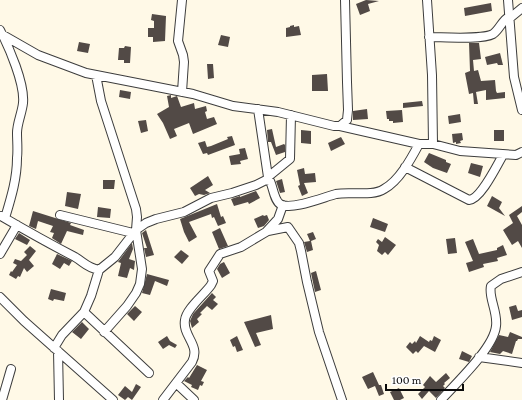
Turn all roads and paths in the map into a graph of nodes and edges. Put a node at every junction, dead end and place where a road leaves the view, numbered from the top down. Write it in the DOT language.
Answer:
graph roads {
  1 [pos="182,0"];
  2 [pos="345,0"];
  3 [pos="426,0"];
  4 [pos="508,0"];
  5 [pos="522,8"];
  6 [pos="510,17"];
  7 [pos="1,33"];
  8 [pos="429,37"];
  9 [pos="96,75"];
  10 [pos="182,92"];
  11 [pos="258,109"];
  12 [pos="522,110"];
  13 [pos="291,115"];
  14 [pos="340,126"];
  15 [pos="419,144"];
  16 [pos="433,144"];
  17 [pos="522,152"];
  18 [pos="503,155"];
  19 [pos="405,167"];
  20 [pos="268,179"];
  21 [pos="284,205"];
  22 [pos="60,215"];
  23 [pos="2,217"];
  24 [pos="17,225"];
  25 [pos="135,231"];
  26 [pos="266,232"];
  27 [pos="0,254"];
  28 [pos="99,270"];
  29 [pos="522,272"];
  30 [pos="0,297"];
  31 [pos="84,312"];
  32 [pos="104,332"];
  33 [pos="56,350"];
  34 [pos="479,357"];
  35 [pos="522,363"];
  36 [pos="10,369"];
  37 [pos="148,374"];
  38 [pos="176,383"];
  39 [pos="2,400"];
  40 [pos="59,400"];
  41 [pos="113,400"];
  42 [pos="163,400"];
  43 [pos="194,400"];
  44 [pos="342,400"];
  45 [pos="441,400"];
  1 -- 10 [label="street"];
  2 -- 14 [label="street"];
  3 -- 8 [label="street"];
  4 -- 6 [label="street"];
  5 -- 6 [label="street"];
  6 -- 8 [label="street"];
  6 -- 12 [label="street"];
  7 -- 9 [label="street"];
  7 -- 23 [label="street"];
  8 -- 16 [label="street"];
  9 -- 10 [label="street"];
  9 -- 25 [label="street"];
  10 -- 11 [label="street"];
  11 -- 13 [label="street"];
  11 -- 20 [label="street"];
  13 -- 14 [label="street"];
  13 -- 20 [label="street"];
  14 -- 15 [label="street"];
  15 -- 16 [label="street"];
  15 -- 19 [label="street"];
  16 -- 18 [label="street"];
  17 -- 18 [label="street"];
  18 -- 19 [label="street"];
  19 -- 21 [label="street"];
  20 -- 21 [label="street"];
  20 -- 25 [label="street"];
  21 -- 26 [label="street"];
  22 -- 25 [label="street"];
  23 -- 24 [label="street"];
  24 -- 27 [label="street"];
  24 -- 28 [label="street"];
  25 -- 28 [label="street"];
  25 -- 32 [label="street"];
  26 -- 38 [label="street"];
  26 -- 44 [label="street"];
  28 -- 31 [label="street"];
  29 -- 34 [label="street"];
  30 -- 33 [label="street"];
  31 -- 32 [label="street"];
  31 -- 33 [label="street"];
  32 -- 37 [label="street"];
  33 -- 40 [label="street"];
  33 -- 41 [label="street"];
  34 -- 35 [label="street"];
  34 -- 45 [label="street"];
  36 -- 39 [label="street"];
  38 -- 42 [label="street"];
  38 -- 43 [label="street"];
}
